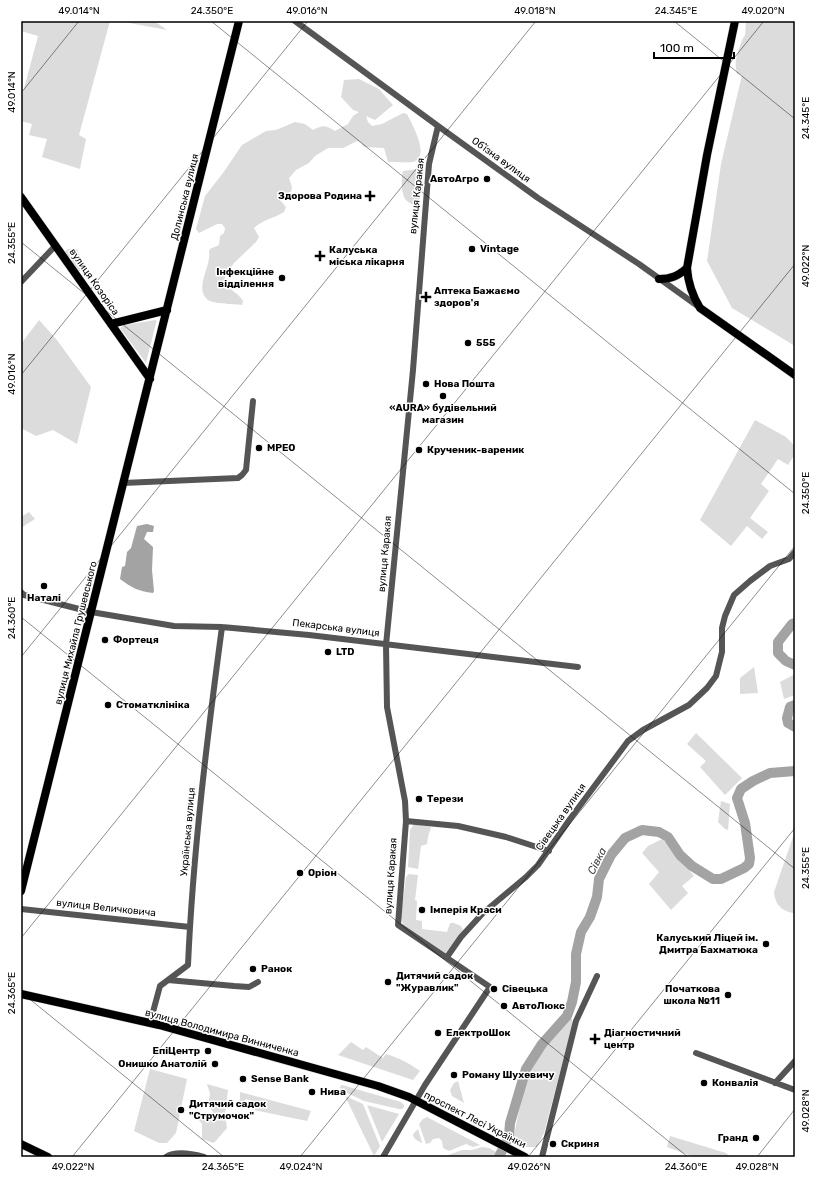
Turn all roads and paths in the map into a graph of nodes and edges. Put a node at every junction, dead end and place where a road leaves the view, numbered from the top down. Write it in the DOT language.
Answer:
graph roads {
  1 [pos="239,21"];
  2 [pos="295,21"];
  3 [pos="734,21"];
  4 [pos="438,126"];
  5 [pos="21,196"];
  6 [pos="56,245"];
  7 [pos="687,268"];
  8 [pos="658,279"];
  9 [pos="21,282"];
  10 [pos="700,308"];
  11 [pos="167,310"];
  12 [pos="111,324"];
  13 [pos="795,375"];
  14 [pos="150,379"];
  15 [pos="253,401"];
  16 [pos="123,483"];
  17 [pos="795,552"];
  18 [pos="21,592"];
  19 [pos="91,612"];
  20 [pos="222,627"];
  21 [pos="386,645"];
  22 [pos="578,667"];
  23 [pos="406,821"];
  24 [pos="549,851"];
  25 [pos="21,891"];
  26 [pos="21,909"];
  27 [pos="190,927"];
  28 [pos="447,957"];
  29 [pos="597,976"];
  30 [pos="168,980"];
  31 [pos="258,982"];
  32 [pos="21,994"];
  33 [pos="150,1023"];
  34 [pos="696,1053"];
  35 [pos="795,1061"];
  36 [pos="775,1083"];
  37 [pos="795,1090"];
  38 [pos="416,1101"];
  39 [pos="21,1144"];
  40 [pos="48,1157"];
  41 [pos="166,1157"];
  42 [pos="204,1157"];
  43 [pos="383,1157"];
  44 [pos="526,1157"];
  45 [pos="542,1157"];
  1 -- 11 [label="main road, Долинська вулиця"];
  2 -- 4 [label="street, Обʼїзна вулиця"];
  3 -- 7 [label="main road, Обʼїзна вулиця"];
  4 -- 8 [label="street, Обʼїзна вулиця"];
  4 -- 21 [label="street, вулиця Каракая"];
  5 -- 6 [label="main road, вулиця Козоріса"];
  6 -- 9 [label="street"];
  6 -- 12 [label="main road, вулиця Козоріса"];
  7 -- 8 [label="main road"];
  7 -- 10 [label="main road, Обʼїзна вулиця"];
  8 -- 10 [label="street, Обʼїзна вулиця"];
  10 -- 13 [label="main road, Обʼїзна вулиця"];
  11 -- 12 [label="main road"];
  11 -- 14 [label="main road, Долинська вулиця"];
  12 -- 14 [label="main road, вулиця Козоріса"];
  14 -- 16 [label="main road, вулиця Михайла Грушевського"];
  15 -- 16 [label="street"];
  16 -- 19 [label="main road, вулиця Михайла Грушевського"];
  17 -- 24 [label="street, Сівецька вулиця"];
  18 -- 19 [label="street, Пекарська вулиця"];
  19 -- 20 [label="street, Пекарська вулиця"];
  19 -- 25 [label="main road, вулиця Михайла Грушевського"];
  20 -- 21 [label="street, Пекарська вулиця"];
  20 -- 27 [label="street, Українська вулиця"];
  21 -- 22 [label="street, Пекарська вулиця"];
  21 -- 23 [label="street, вулиця Каракая"];
  23 -- 24 [label="street"];
  23 -- 28 [label="street, вулиця Каракая"];
  24 -- 28 [label="street, Сівецька вулиця"];
  26 -- 27 [label="street, вулиця Величковича"];
  27 -- 30 [label="street, Українська вулиця"];
  28 -- 38 [label="street"];
  29 -- 45 [label="street"];
  30 -- 31 [label="street"];
  30 -- 33 [label="street, Українська вулиця"];
  32 -- 33 [label="main road, вулиця Володимира Винниченка"];
  33 -- 38 [label="main road, вулиця Володимира Винниченка"];
  34 -- 36 [label="street"];
  35 -- 36 [label="street"];
  36 -- 37 [label="street"];
  38 -- 43 [label="street"];
  38 -- 44 [label="main road, проспект Лесі Українки"];
  39 -- 40 [label="main road"];
  41 -- 42 [label="street"];
}
